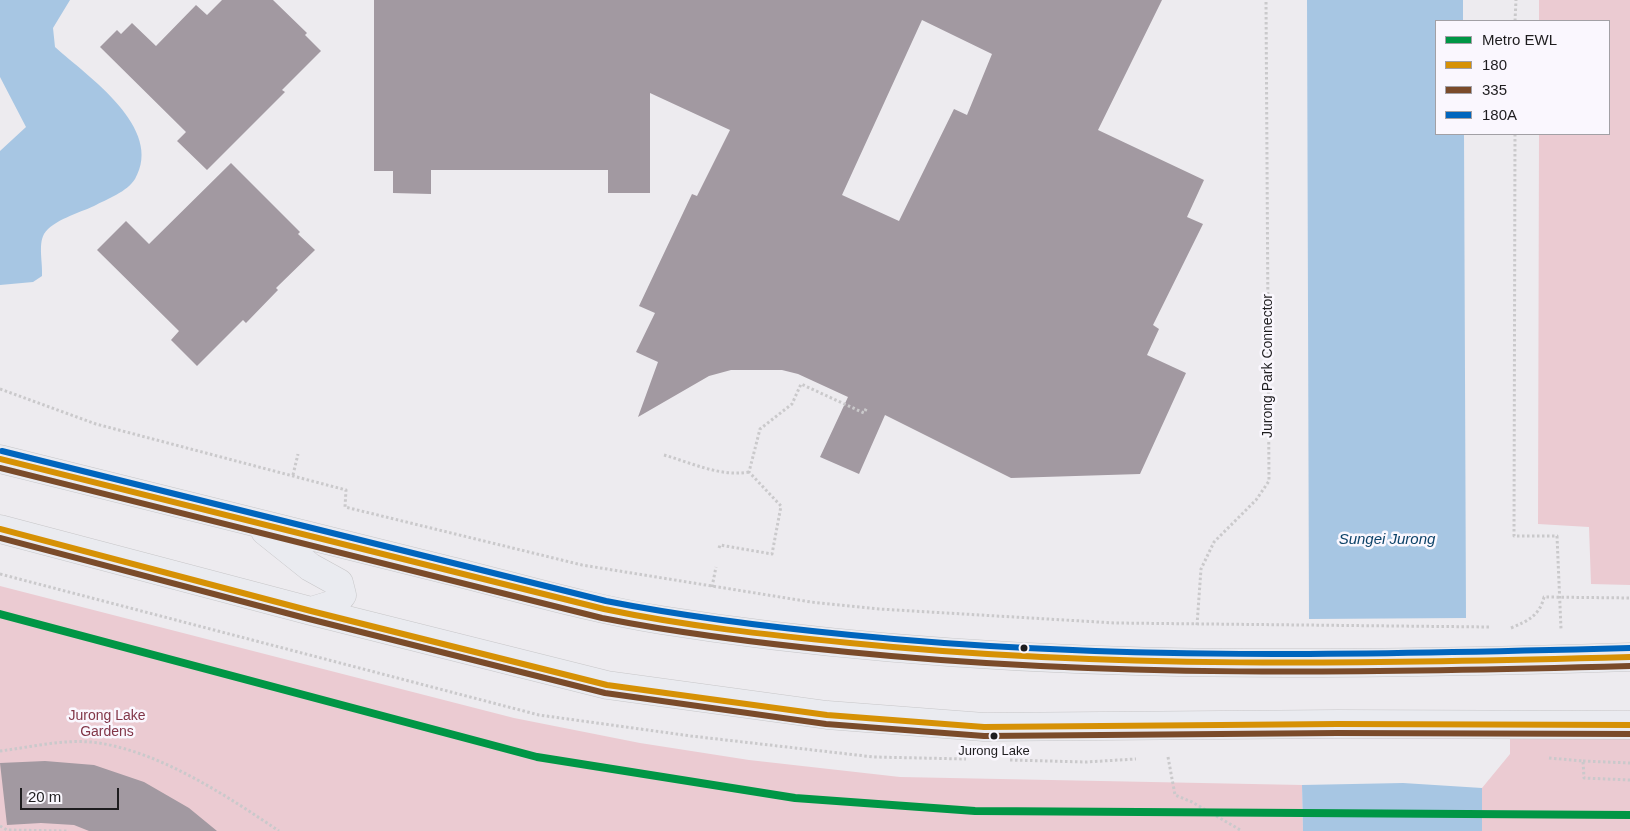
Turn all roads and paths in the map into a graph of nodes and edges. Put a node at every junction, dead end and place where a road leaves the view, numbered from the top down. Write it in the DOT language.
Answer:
graph roads {
  1 [pos="1266,0"];
  2 [pos="1516,0"];
  3 [pos="1516,20"];
  4 [pos="1515,135"];
  5 [pos="0,388"];
  6 [pos="867,407"];
  7 [pos="298,454"];
  8 [pos="664,455"];
  9 [pos="0,459"];
  10 [pos="749,472"];
  11 [pos="293,476"];
  12 [pos="258,525"];
  13 [pos="0,529"];
  14 [pos="719,548"];
  15 [pos="716,567"];
  16 [pos="712,587"];
  17 [pos="1560,597"];
  18 [pos="1630,598"];
  19 [pos="311,611"];
  20 [pos="1197,625"];
  21 [pos="1492,627"];
  22 [pos="1502,628"];
  23 [pos="1630,658"];
  24 [pos="1630,725"];
  25 [pos="0,751"];
  26 [pos="1159,758"];
  27 [pos="1547,758"];
  28 [pos="1141,759"];
  29 [pos="1583,761"];
  30 [pos="1086,762"];
  31 [pos="1630,763"];
  32 [pos="1630,780"];
  33 [pos="0,826"];
  34 [pos="69,831"];
  35 [pos="280,831"];
  36 [pos="1242,831"];
  1 -- 20 [label="path, Jurong Park Connector"];
  2 -- 3 [label="path"];
  4 -- 17 [label="path"];
  5 -- 11 [label="path"];
  6 -- 10 [label="path"];
  7 -- 11 [label="path"];
  8 -- 10 [label="path"];
  9 -- 12 [label="main road"];
  10 -- 14 [label="path"];
  11 -- 16 [label="path"];
  12 -- 19 [label="main road"];
  12 -- 23 [label="main road"];
  13 -- 19 [label="main road"];
  15 -- 16 [label="path"];
  16 -- 20 [label="path"];
  17 -- 18 [label="path"];
  17 -- 22 [label="path"];
  19 -- 24 [label="main road"];
  20 -- 21 [label="path"];
  25 -- 35 [label="path"];
  26 -- 36 [label="path"];
  27 -- 29 [label="path"];
  28 -- 30 [label="path"];
  29 -- 31 [label="path"];
  29 -- 32 [label="path"];
  33 -- 34 [label="path"];
}
